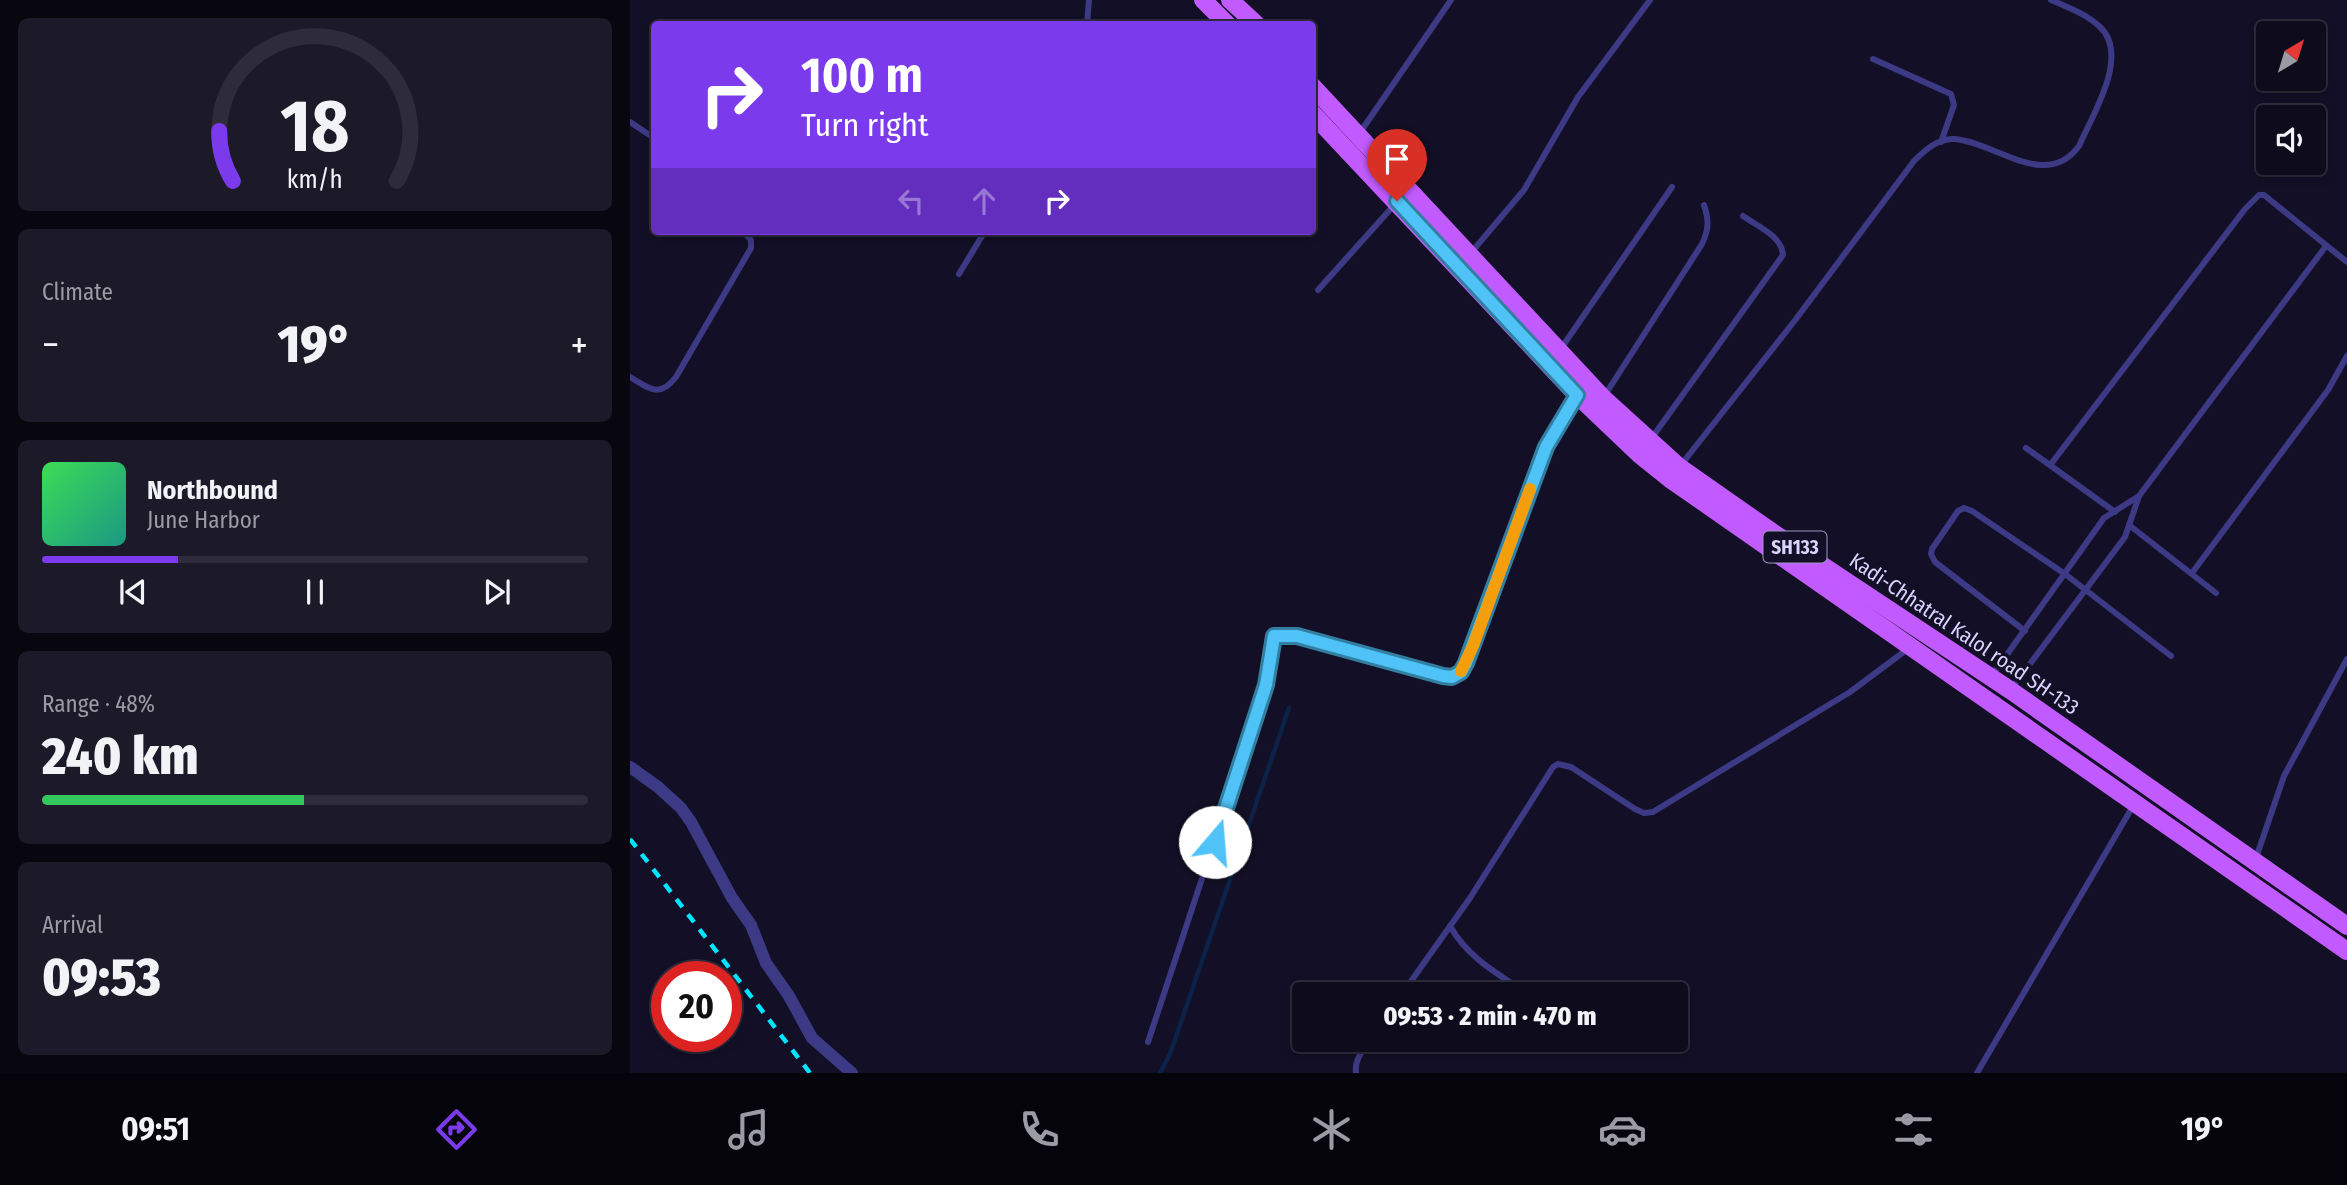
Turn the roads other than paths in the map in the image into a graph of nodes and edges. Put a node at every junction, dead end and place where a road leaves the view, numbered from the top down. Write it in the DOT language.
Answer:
graph roads {
  1 [pos="1089,0"];
  2 [pos="1203,0"];
  3 [pos="1230,0"];
  4 [pos="1451,0"];
  5 [pos="1650,0"];
  6 [pos="2051,0"];
  7 [pos="1087,21"];
  8 [pos="1224,21"];
  9 [pos="1253,21"];
  10 [pos="1873,58"];
  11 [pos="1316,90"];
  12 [pos="1316,117"];
  13 [pos="630,122"];
  14 [pos="1358,135"];
  15 [pos="651,136"];
  16 [pos="1941,142"];
  17 [pos="1672,187"];
  18 [pos="1397,201"];
  19 [pos="1704,205"];
  20 [pos="1742,216"];
  21 [pos="747,235"];
  22 [pos="983,235"];
  23 [pos="2326,246"];
  24 [pos="1469,256"];
  25 [pos="2347,262"];
  26 [pos="959,274"];
  27 [pos="1318,290"];
  28 [pos="1559,351"];
  29 [pos="2347,356"];
  30 [pos="630,377"];
  31 [pos="1577,395"];
  32 [pos="1598,404"];
  33 [pos="1649,440"];
  34 [pos="2026,448"];
  35 [pos="2051,464"];
  36 [pos="1679,467"];
  37 [pos="2139,496"];
  38 [pos="2115,512"];
  39 [pos="2129,525"];
  40 [pos="2192,573"];
  41 [pos="2065,574"];
  42 [pos="2084,591"];
  43 [pos="2216,593"];
  44 [pos="2025,631"];
  45 [pos="1910,647"];
  46 [pos="2171,656"];
  47 [pos="2347,659"];
  48 [pos="1991,678"];
  49 [pos="2010,690"];
  50 [pos="630,767"];
  51 [pos="2136,802"];
  52 [pos="2254,863"];
  53 [pos="1450,926"];
  54 [pos="2347,926"];
  55 [pos="2347,951"];
  56 [pos="1410,982"];
  57 [pos="1510,982"];
  58 [pos="1148,1042"];
  59 [pos="1361,1052"];
  60 [pos="852,1073"];
  61 [pos="1356,1073"];
  62 [pos="1977,1073"];
  1 -- 7 [label="lane"];
  2 -- 8 [label="main road"];
  3 -- 9 [label="main road"];
  4 -- 14 [label="lane"];
  5 -- 24 [label="lane"];
  6 -- 16 [label="lane"];
  10 -- 16 [label="lane"];
  11 -- 14 [label="main road, Kadi-Chhatral Kalol road SH-133 / SH133"];
  12 -- 18 [label="main road, Kadi-Chhatral Kalol road SH-133 / SH133"];
  13 -- 15 [label="lane"];
  14 -- 24 [label="main road, Kadi-Chhatral Kalol road SH-133 / SH133"];
  16 -- 36 [label="lane"];
  17 -- 28 [label="lane"];
  18 -- 27 [label="lane"];
  18 -- 31 [label="main road, Kadi-Chhatral Kalol road SH-133 / SH133"];
  19 -- 32 [label="lane"];
  20 -- 33 [label="lane"];
  21 -- 30 [label="lane"];
  22 -- 26 [label="lane"];
  23 -- 25 [label="lane"];
  23 -- 35 [label="lane"];
  23 -- 37 [label="lane"];
  24 -- 28 [label="main road, Kadi-Chhatral Kalol road SH-133 / SH133"];
  28 -- 32 [label="main road, Kadi-Chhatral Kalol road SH-133 / SH133"];
  29 -- 40 [label="lane"];
  31 -- 32 [label="main road, Kadi-Chhatral Kalol road SH-133 / SH133"];
  31 -- 58 [label="lane"];
  32 -- 33 [label="main road, Kadi-Chhatral Kalol road SH-133 / SH133"];
  32 -- 45 [label="main road, Kadi-Chhatral Kalol road SH-133 / SH133"];
  33 -- 36 [label="main road, Kadi-Chhatral Kalol road SH-133 / SH133"];
  34 -- 35 [label="lane"];
  35 -- 38 [label="lane"];
  36 -- 48 [label="main road, Kadi-Chhatral Kalol road SH-133 / SH133"];
  37 -- 38 [label="lane"];
  37 -- 39 [label="lane"];
  38 -- 41 [label="lane"];
  39 -- 40 [label="lane"];
  39 -- 42 [label="lane"];
  40 -- 43 [label="lane"];
  41 -- 42 [label="lane"];
  41 -- 44 [label="lane"];
  41 -- 44 [label="lane"];
  42 -- 46 [label="lane"];
  42 -- 49 [label="lane"];
  44 -- 48 [label="lane"];
  45 -- 51 [label="main road, Kadi-Chhatral Kalol road SH-133 / SH133"];
  45 -- 53 [label="lane"];
  47 -- 52 [label="lane"];
  48 -- 49 [label="main road, Kadi-Chhatral Kalol road SH-133 / SH133"];
  49 -- 52 [label="main road, Kadi-Chhatral Kalol road SH-133 / SH133"];
  50 -- 60 [label="street"];
  51 -- 55 [label="main road, Kadi-Chhatral Kalol road SH-133 / SH133"];
  51 -- 62 [label="lane"];
  52 -- 54 [label="main road, Kadi-Chhatral Kalol road SH-133 / SH133"];
  53 -- 56 [label="lane"];
  53 -- 57 [label="lane"];
  59 -- 61 [label="lane"];
}
